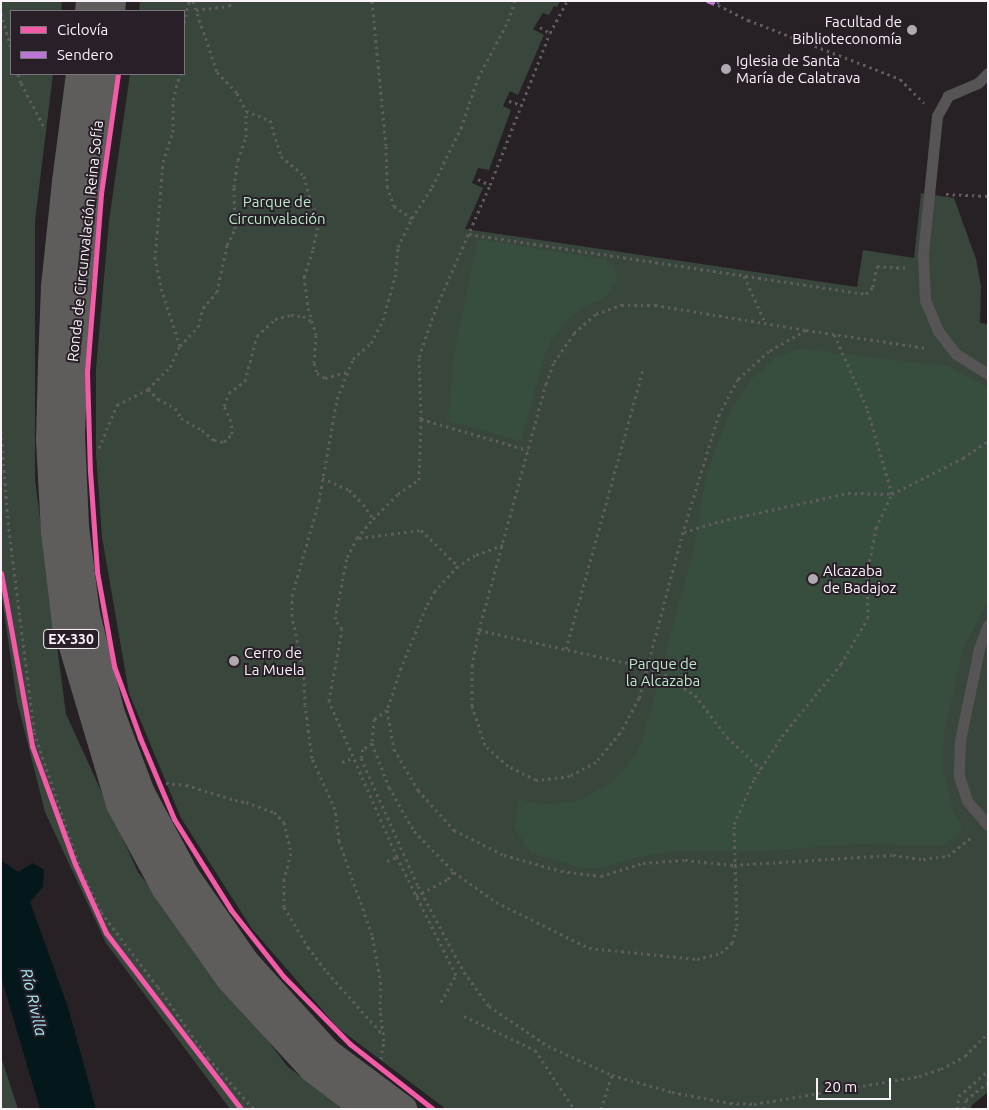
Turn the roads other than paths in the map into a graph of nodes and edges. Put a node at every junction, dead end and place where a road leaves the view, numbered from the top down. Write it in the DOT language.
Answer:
graph roads {
  1 [pos="988,73"];
  2 [pos="80,75"];
  3 [pos="103,75"];
  4 [pos="988,374"];
  5 [pos="988,625"];
  6 [pos="987,824"];
  7 [pos="366,1109"];
  8 [pos="403,1109"];
  1 -- 4 [label="lane"];
  2 -- 7 [label="main road, Ronda de Circunvalación Reina Sofía / EX-330"];
  3 -- 8 [label="main road, Ronda de Circunvalación Reina Sofía / EX-330"];
  5 -- 6 [label="lane"];
}
